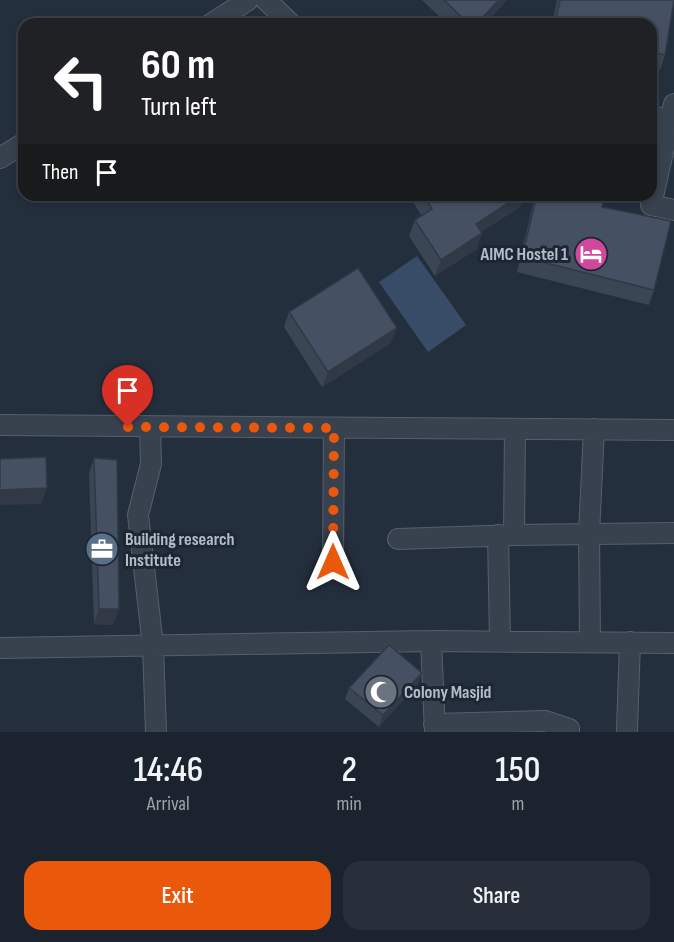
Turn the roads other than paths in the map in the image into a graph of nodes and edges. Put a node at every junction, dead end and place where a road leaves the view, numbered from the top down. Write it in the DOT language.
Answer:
graph roads {
  1 [pos="248,0"];
  2 [pos="266,0"];
  3 [pos="220,18"];
  4 [pos="285,18"];
  5 [pos="665,113"];
  6 [pos="18,147"];
  7 [pos="0,159"];
  8 [pos="657,166"];
  9 [pos="652,201"];
  10 [pos="674,210"];
  11 [pos="0,426"];
  12 [pos="150,427"];
  13 [pos="334,428"];
  14 [pos="516,429"];
  15 [pos="594,429"];
  16 [pos="674,430"];
  17 [pos="674,533"];
  18 [pos="589,534"];
  19 [pos="506,535"];
  20 [pos="398,539"];
  21 [pos="333,562"];
  22 [pos="431,641"];
  23 [pos="500,641"];
  24 [pos="590,641"];
  25 [pos="630,642"];
  26 [pos="674,643"];
  27 [pos="153,646"];
  28 [pos="0,648"];
  29 [pos="434,728"];
  30 [pos="627,729"];
  31 [pos="156,732"];
  32 [pos="569,732"];
  1 -- 3 [label="street"];
  2 -- 4 [label="street"];
  5 -- 8 [label="street"];
  6 -- 7 [label="street"];
  9 -- 10 [label="street"];
  11 -- 12 [label="street"];
  12 -- 13 [label="street"];
  12 -- 27 [label="street"];
  13 -- 14 [label="street"];
  13 -- 21 [label="street"];
  14 -- 15 [label="street"];
  14 -- 19 [label="street"];
  15 -- 16 [label="street"];
  15 -- 18 [label="street"];
  17 -- 18 [label="street"];
  18 -- 19 [label="street"];
  18 -- 24 [label="street"];
  19 -- 20 [label="street"];
  19 -- 23 [label="street"];
  22 -- 23 [label="street"];
  22 -- 27 [label="street"];
  22 -- 29 [label="street"];
  23 -- 24 [label="street"];
  24 -- 25 [label="street"];
  25 -- 26 [label="street"];
  25 -- 30 [label="street"];
  27 -- 28 [label="street"];
  27 -- 31 [label="street"];
  29 -- 32 [label="street"];
}
